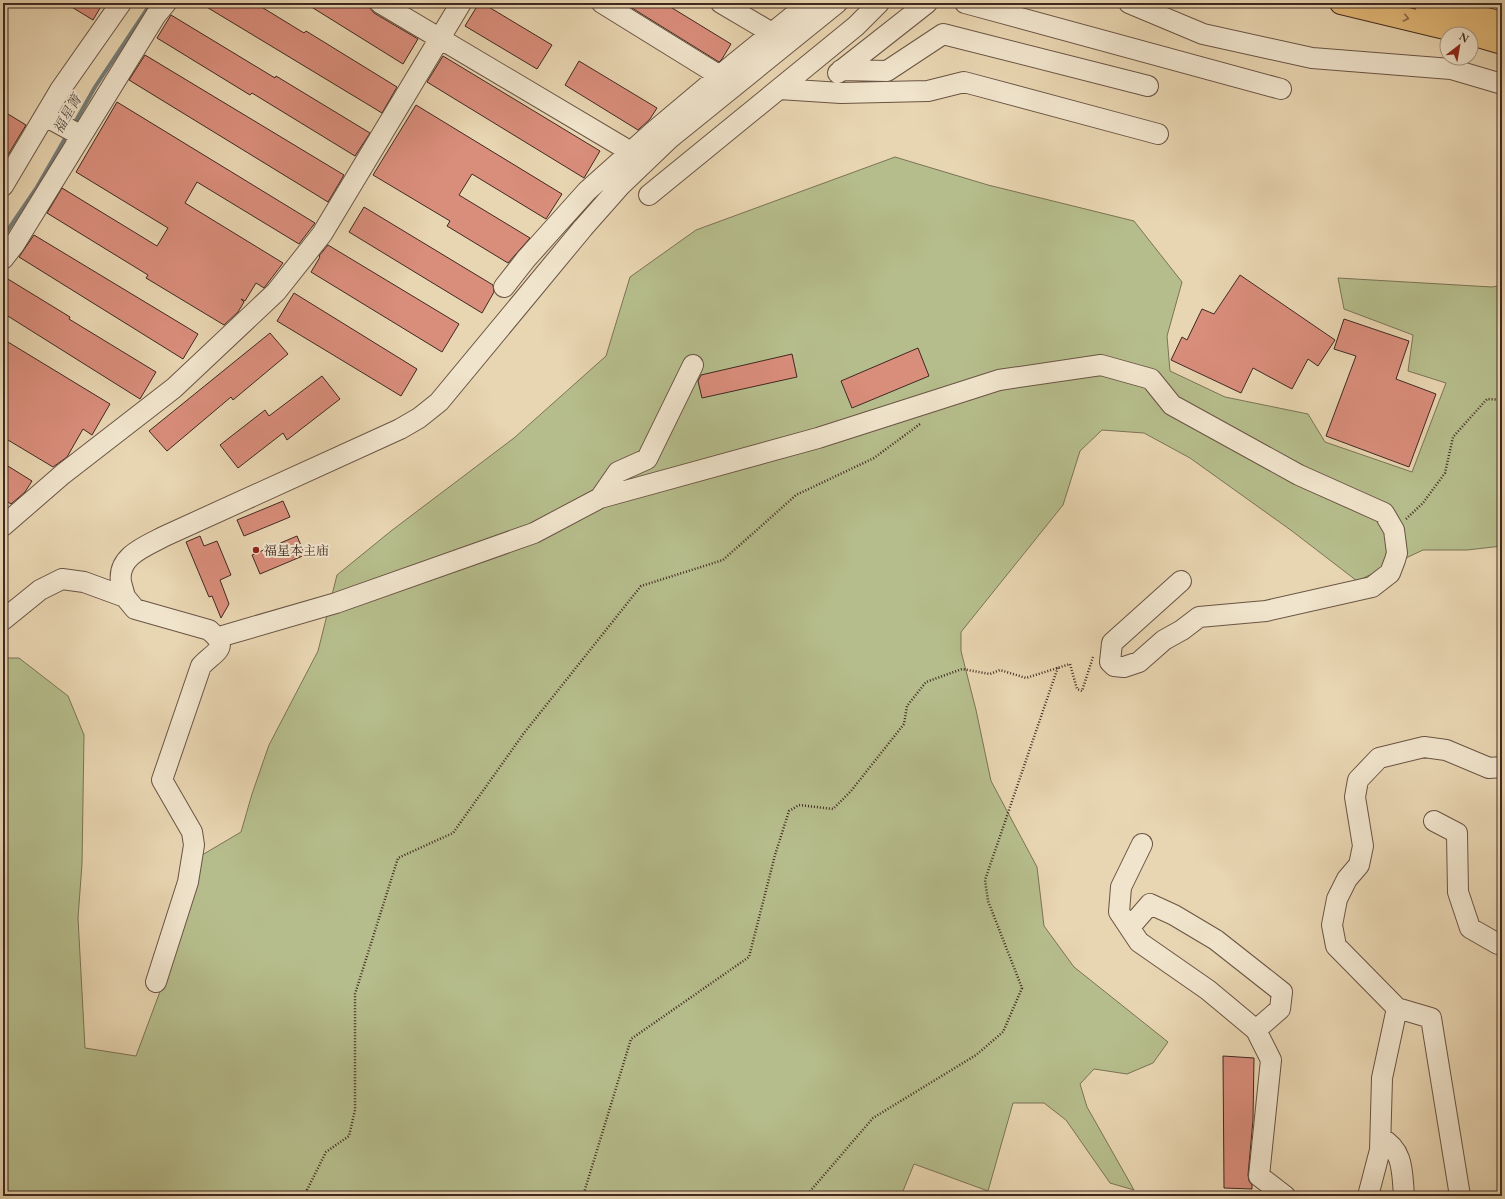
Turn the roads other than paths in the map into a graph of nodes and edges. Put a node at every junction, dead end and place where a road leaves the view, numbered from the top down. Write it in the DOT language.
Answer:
graph roads {
  1 [pos="121,3"];
  2 [pos="166,3"];
  3 [pos="380,3"];
  4 [pos="461,3"];
  5 [pos="602,3"];
  6 [pos="721,3"];
  7 [pos="809,3"];
  8 [pos="837,3"];
  9 [pos="879,3"];
  10 [pos="927,3"];
  11 [pos="965,3"];
  12 [pos="1129,3"];
  13 [pos="1341,3"];
  14 [pos="1425,3"];
  15 [pos="1502,23"];
  16 [pos="1439,27"];
  17 [pos="772,33"];
  18 [pos="439,37"];
  19 [pos="1479,37"];
  20 [pos="1502,43"];
  21 [pos="841,70"];
  22 [pos="720,76"];
  23 [pos="785,83"];
  24 [pos="1502,84"];
  25 [pos="1148,86"];
  26 [pos="1281,89"];
  27 [pos="45,116"];
  28 [pos="74,131"];
  29 [pos="1158,134"];
  30 [pos="631,152"];
  31 [pos="3,186"];
  32 [pos="649,195"];
  33 [pos="3,259"];
  34 [pos="504,286"];
  35 [pos="693,365"];
  36 [pos="600,498"];
  37 [pos="3,526"];
  38 [pos="1182,581"];
  39 [pos="125,597"];
  40 [pos="3,620"];
  41 [pos="218,637"];
  42 [pos="1502,768"];
  43 [pos="1434,821"];
  44 [pos="1142,844"];
  45 [pos="1130,928"];
  46 [pos="1502,944"];
  47 [pos="156,982"];
  48 [pos="1397,1008"];
  49 [pos="1256,1030"];
  50 [pos="1381,1138"];
  51 [pos="1286,1196"];
  52 [pos="1368,1196"];
  53 [pos="1404,1196"];
  54 [pos="1460,1196"];
  1 -- 27 [label="street"];
  2 -- 28 [label="street"];
  3 -- 18 [label="street"];
  4 -- 18 [label="street"];
  5 -- 22 [label="street"];
  6 -- 17 [label="street"];
  7 -- 17 [label="street"];
  8 -- 39 [label="street"];
  9 -- 23 [label="street"];
  10 -- 21 [label="street"];
  11 -- 26 [label="street"];
  12 -- 24 [label="street"];
  13 -- 16 [label="highway, one-way"];
  14 -- 15 [label="highway"];
  17 -- 22 [label="street"];
  18 -- 30 [label="street"];
  18 -- 37 [label="street"];
  19 -- 20 [label="highway"];
  21 -- 23 [label="street"];
  21 -- 25 [label="street"];
  22 -- 30 [label="street"];
  23 -- 29 [label="street"];
  23 -- 32 [label="street"];
  27 -- 28 [label="street"];
  27 -- 31 [label="street"];
  28 -- 33 [label="street"];
  30 -- 34 [label="street"];
  35 -- 36 [label="street"];
  36 -- 38 [label="street"];
  36 -- 41 [label="street"];
  39 -- 40 [label="street"];
  39 -- 41 [label="street"];
  41 -- 47 [label="street"];
  42 -- 48 [label="street"];
  43 -- 46 [label="street"];
  44 -- 45 [label="street"];
  45 -- 49 [label="street"];
  45 -- 49 [label="street"];
  48 -- 50 [label="street"];
  48 -- 54 [label="street"];
  49 -- 51 [label="street"];
  50 -- 52 [label="street"];
  50 -- 53 [label="street"];
}
